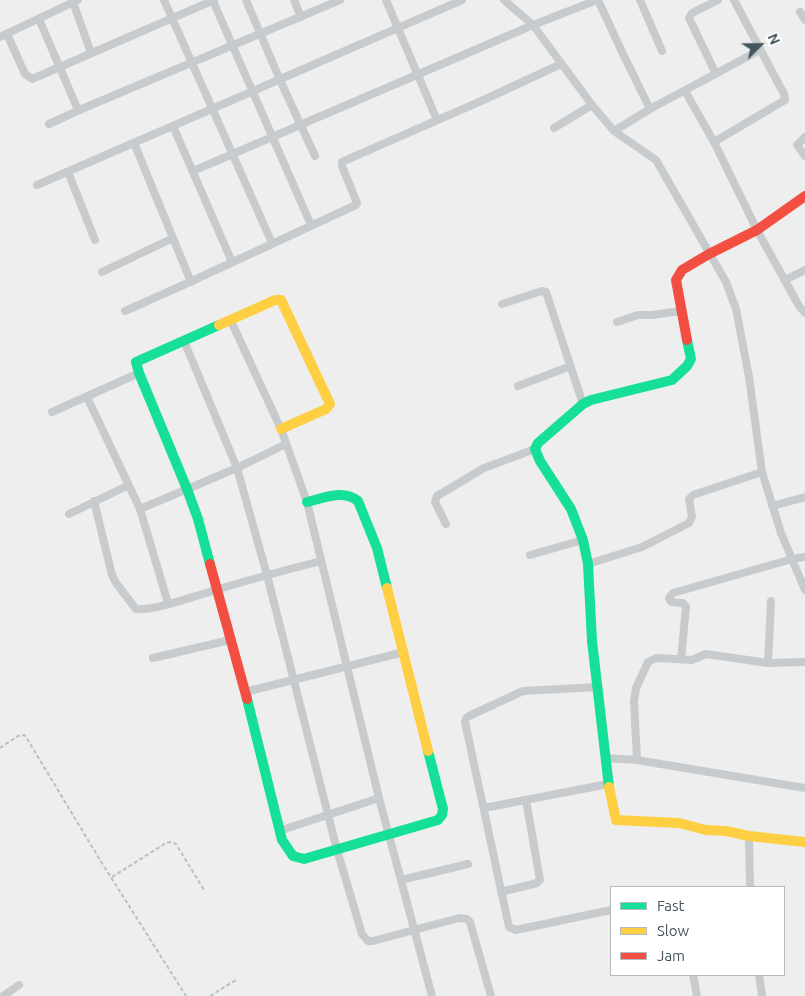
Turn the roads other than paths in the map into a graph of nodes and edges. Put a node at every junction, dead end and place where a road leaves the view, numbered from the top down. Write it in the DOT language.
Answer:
graph roads {
  1 [pos="164,0"];
  2 [pos="213,0"];
  3 [pos="246,0"];
  4 [pos="294,0"];
  5 [pos="340,0"];
  6 [pos="386,0"];
  7 [pos="462,0"];
  8 [pos="504,0"];
  9 [pos="598,0"];
  10 [pos="640,0"];
  11 [pos="718,0"];
  12 [pos="734,0"];
  13 [pos="76,1"];
  14 [pos="63,3"];
  15 [pos="800,12"];
  16 [pos="302,17"];
  17 [pos="172,18"];
  18 [pos="39,19"];
  19 [pos="805,20"];
  20 [pos="533,25"];
  21 [pos="398,29"];
  22 [pos="260,35"];
  23 [pos="4,36"];
  24 [pos="232,47"];
  25 [pos="760,50"];
  26 [pos="662,51"];
  27 [pos="91,53"];
  28 [pos="192,62"];
  29 [pos="561,64"];
  30 [pos="59,66"];
  31 [pos="716,74"];
  32 [pos="418,76"];
  33 [pos="280,80"];
  34 [pos="685,91"];
  35 [pos="252,92"];
  36 [pos="592,105"];
  37 [pos="213,109"];
  38 [pos="650,109"];
  39 [pos="78,110"];
  40 [pos="437,120"];
  41 [pos="49,124"];
  42 [pos="302,125"];
  43 [pos="173,126"];
  44 [pos="554,128"];
  45 [pos="614,131"];
  46 [pos="805,136"];
  47 [pos="273,137"];
  48 [pos="714,142"];
  49 [pos="134,143"];
  50 [pos="233,154"];
  51 [pos="315,156"];
  52 [pos="805,156"];
  53 [pos="193,171"];
  54 [pos="68,172"];
  55 [pos="37,185"];
  56 [pos="805,196"];
  57 [pos="311,225"];
  58 [pos="757,230"];
  59 [pos="173,238"];
  60 [pos="95,240"];
  61 [pos="272,243"];
  62 [pos="709,254"];
  63 [pos="232,262"];
  64 [pos="805,270"];
  65 [pos="102,272"];
  66 [pos="785,280"];
  67 [pos="191,282"];
  68 [pos="502,304"];
  69 [pos="125,311"];
  70 [pos="681,311"];
  71 [pos="805,313"];
  72 [pos="231,321"];
  73 [pos="617,322"];
  74 [pos="184,341"];
  75 [pos="571,366"];
  76 [pos="138,373"];
  77 [pos="518,386"];
  78 [pos="87,397"];
  79 [pos="583,404"];
  80 [pos="52,412"];
  81 [pos="281,429"];
  82 [pos="286,444"];
  83 [pos="535,449"];
  84 [pos="237,468"];
  85 [pos="762,472"];
  86 [pos="127,486"];
  87 [pos="187,489"];
  88 [pos="805,497"];
  89 [pos="94,501"];
  90 [pos="307,502"];
  91 [pos="772,506"];
  92 [pos="140,509"];
  93 [pos="69,514"];
  94 [pos="446,524"];
  95 [pos="583,540"];
  96 [pos="530,556"];
  97 [pos="805,557"];
  98 [pos="792,559"];
  99 [pos="321,561"];
  100 [pos="588,564"];
  101 [pos="267,575"];
  102 [pos="218,589"];
  103 [pos="805,590"];
  104 [pos="771,601"];
  105 [pos="168,604"];
  106 [pos="230,640"];
  107 [pos="404,652"];
  108 [pos="153,658"];
  109 [pos="681,660"];
  110 [pos="768,662"];
  111 [pos="805,662"];
  112 [pos="347,666"];
  113 [pos="294,678"];
  114 [pos="598,687"];
  115 [pos="245,692"];
  116 [pos="605,758"];
  117 [pos="637,760"];
  118 [pos="608,784"];
  119 [pos="805,788"];
  120 [pos="379,798"];
  121 [pos="526,800"];
  122 [pos="484,808"];
  123 [pos="328,814"];
  124 [pos="279,831"];
  125 [pos="389,835"];
  126 [pos="749,836"];
  127 [pos="805,842"];
  128 [pos="337,850"];
  129 [pos="468,864"];
  130 [pos="401,880"];
  131 [pos="750,886"];
  132 [pos="501,892"];
  133 [pos="610,910"];
  134 [pos="414,930"];
  135 [pos="693,976"];
  136 [pos="759,976"];
  137 [pos="19,985"];
  138 [pos="3,996"];
  139 [pos="432,996"];
  140 [pos="490,996"];
  141 [pos="697,996"];
  142 [pos="762,996"];
  1 -- 17 [label="street"];
  2 -- 17 [label="street"];
  2 -- 24 [label="street"];
  3 -- 22 [label="street"];
  4 -- 16 [label="street"];
  5 -- 16 [label="street"];
  6 -- 21 [label="street"];
  7 -- 21 [label="street"];
  8 -- 20 [label="street"];
  9 -- 20 [label="street"];
  9 -- 38 [label="street"];
  10 -- 26 [label="street"];
  11 -- 31 [label="street"];
  12 -- 25 [label="street"];
  13 -- 14 [label="street"];
  13 -- 27 [label="street"];
  14 -- 18 [label="street"];
  15 -- 19 [label="street"];
  16 -- 22 [label="street"];
  17 -- 27 [label="street"];
  17 -- 28 [label="street"];
  18 -- 23 [label="street"];
  18 -- 30 [label="street"];
  20 -- 29 [label="street"];
  20 -- 32 [label="street"];
  21 -- 32 [label="street"];
  21 -- 33 [label="street"];
  22 -- 24 [label="street"];
  22 -- 33 [label="street"];
  23 -- 30 [label="street"];
  24 -- 28 [label="street"];
  24 -- 35 [label="street"];
  25 -- 31 [label="street"];
  25 -- 48 [label="street"];
  27 -- 30 [label="street"];
  28 -- 37 [label="street"];
  28 -- 39 [label="street"];
  29 -- 36 [label="street"];
  29 -- 40 [label="street"];
  30 -- 39 [label="street"];
  31 -- 34 [label="street"];
  32 -- 40 [label="street"];
  32 -- 42 [label="street"];
  33 -- 35 [label="street"];
  33 -- 42 [label="street"];
  34 -- 38 [label="street"];
  34 -- 48 [label="street"];
  35 -- 37 [label="street"];
  35 -- 47 [label="street"];
  36 -- 44 [label="street"];
  36 -- 45 [label="street"];
  37 -- 43 [label="street"];
  37 -- 50 [label="street"];
  38 -- 45 [label="street"];
  39 -- 41 [label="street"];
  40 -- 57 [label="street"];
  42 -- 47 [label="street"];
  42 -- 51 [label="street"];
  43 -- 49 [label="street"];
  43 -- 53 [label="street"];
  45 -- 62 [label="street"];
  46 -- 52 [label="street"];
  47 -- 50 [label="street"];
  47 -- 57 [label="street"];
  48 -- 58 [label="street"];
  49 -- 54 [label="street"];
  49 -- 59 [label="street"];
  50 -- 53 [label="street"];
  50 -- 61 [label="street"];
  53 -- 63 [label="street"];
  54 -- 55 [label="street"];
  54 -- 60 [label="street"];
  56 -- 58 [label="street"];
  57 -- 61 [label="street"];
  58 -- 62 [label="street"];
  58 -- 66 [label="street"];
  59 -- 65 [label="street"];
  59 -- 67 [label="street"];
  61 -- 63 [label="street"];
  62 -- 70 [label="street"];
  62 -- 85 [label="street"];
  63 -- 67 [label="street"];
  64 -- 66 [label="street"];
  66 -- 71 [label="street"];
  67 -- 69 [label="street"];
  68 -- 75 [label="street"];
  70 -- 73 [label="street"];
  70 -- 79 [label="street"];
  72 -- 74 [label="street"];
  72 -- 81 [label="street"];
  72 -- 81 [label="street"];
  74 -- 76 [label="street"];
  74 -- 84 [label="street"];
  75 -- 77 [label="street"];
  75 -- 79 [label="street"];
  76 -- 78 [label="street"];
  76 -- 87 [label="street"];
  78 -- 80 [label="street"];
  78 -- 86 [label="street"];
  79 -- 83 [label="street"];
  81 -- 82 [label="street"];
  82 -- 84 [label="street"];
  82 -- 90 [label="street"];
  83 -- 94 [label="street"];
  83 -- 95 [label="street"];
  84 -- 87 [label="street"];
  84 -- 101 [label="street"];
  85 -- 91 [label="street"];
  85 -- 100 [label="street"];
  86 -- 89 [label="street"];
  86 -- 92 [label="street"];
  87 -- 92 [label="street"];
  87 -- 102 [label="street"];
  88 -- 91 [label="street"];
  89 -- 93 [label="street"];
  89 -- 105 [label="street"];
  90 -- 99 [label="street"];
  90 -- 107 [label="street"];
  91 -- 98 [label="street"];
  92 -- 105 [label="street"];
  95 -- 96 [label="street"];
  95 -- 100 [label="street"];
  97 -- 98 [label="street"];
  98 -- 103 [label="street"];
  98 -- 109 [label="street"];
  99 -- 101 [label="street"];
  99 -- 112 [label="street"];
  100 -- 114 [label="street"];
  101 -- 102 [label="street"];
  101 -- 113 [label="street"];
  102 -- 105 [label="street"];
  102 -- 106 [label="street"];
  104 -- 110 [label="street"];
  106 -- 108 [label="street"];
  106 -- 115 [label="street"];
  107 -- 112 [label="street"];
  107 -- 125 [label="street"];
  109 -- 110 [label="street"];
  109 -- 117 [label="street"];
  110 -- 111 [label="street"];
  112 -- 113 [label="street"];
  112 -- 120 [label="street"];
  113 -- 115 [label="street"];
  113 -- 123 [label="street"];
  114 -- 116 [label="street"];
  114 -- 122 [label="street"];
  115 -- 124 [label="street"];
  116 -- 117 [label="street"];
  116 -- 118 [label="street"];
  117 -- 119 [label="street"];
  118 -- 121 [label="street"];
  118 -- 126 [label="street"];
  120 -- 123 [label="street"];
  120 -- 125 [label="street"];
  121 -- 122 [label="street"];
  121 -- 132 [label="street"];
  122 -- 132 [label="street"];
  123 -- 124 [label="street"];
  123 -- 128 [label="street"];
  124 -- 128 [label="street"];
  125 -- 128 [label="street"];
  125 -- 130 [label="street"];
  126 -- 127 [label="street"];
  126 -- 131 [label="street"];
  128 -- 134 [label="street"];
  129 -- 130 [label="street"];
  130 -- 134 [label="street"];
  132 -- 133 [label="street"];
  134 -- 139 [label="street"];
  134 -- 140 [label="street"];
  135 -- 141 [label="street"];
  136 -- 142 [label="street"];
  137 -- 138 [label="street"];
}
